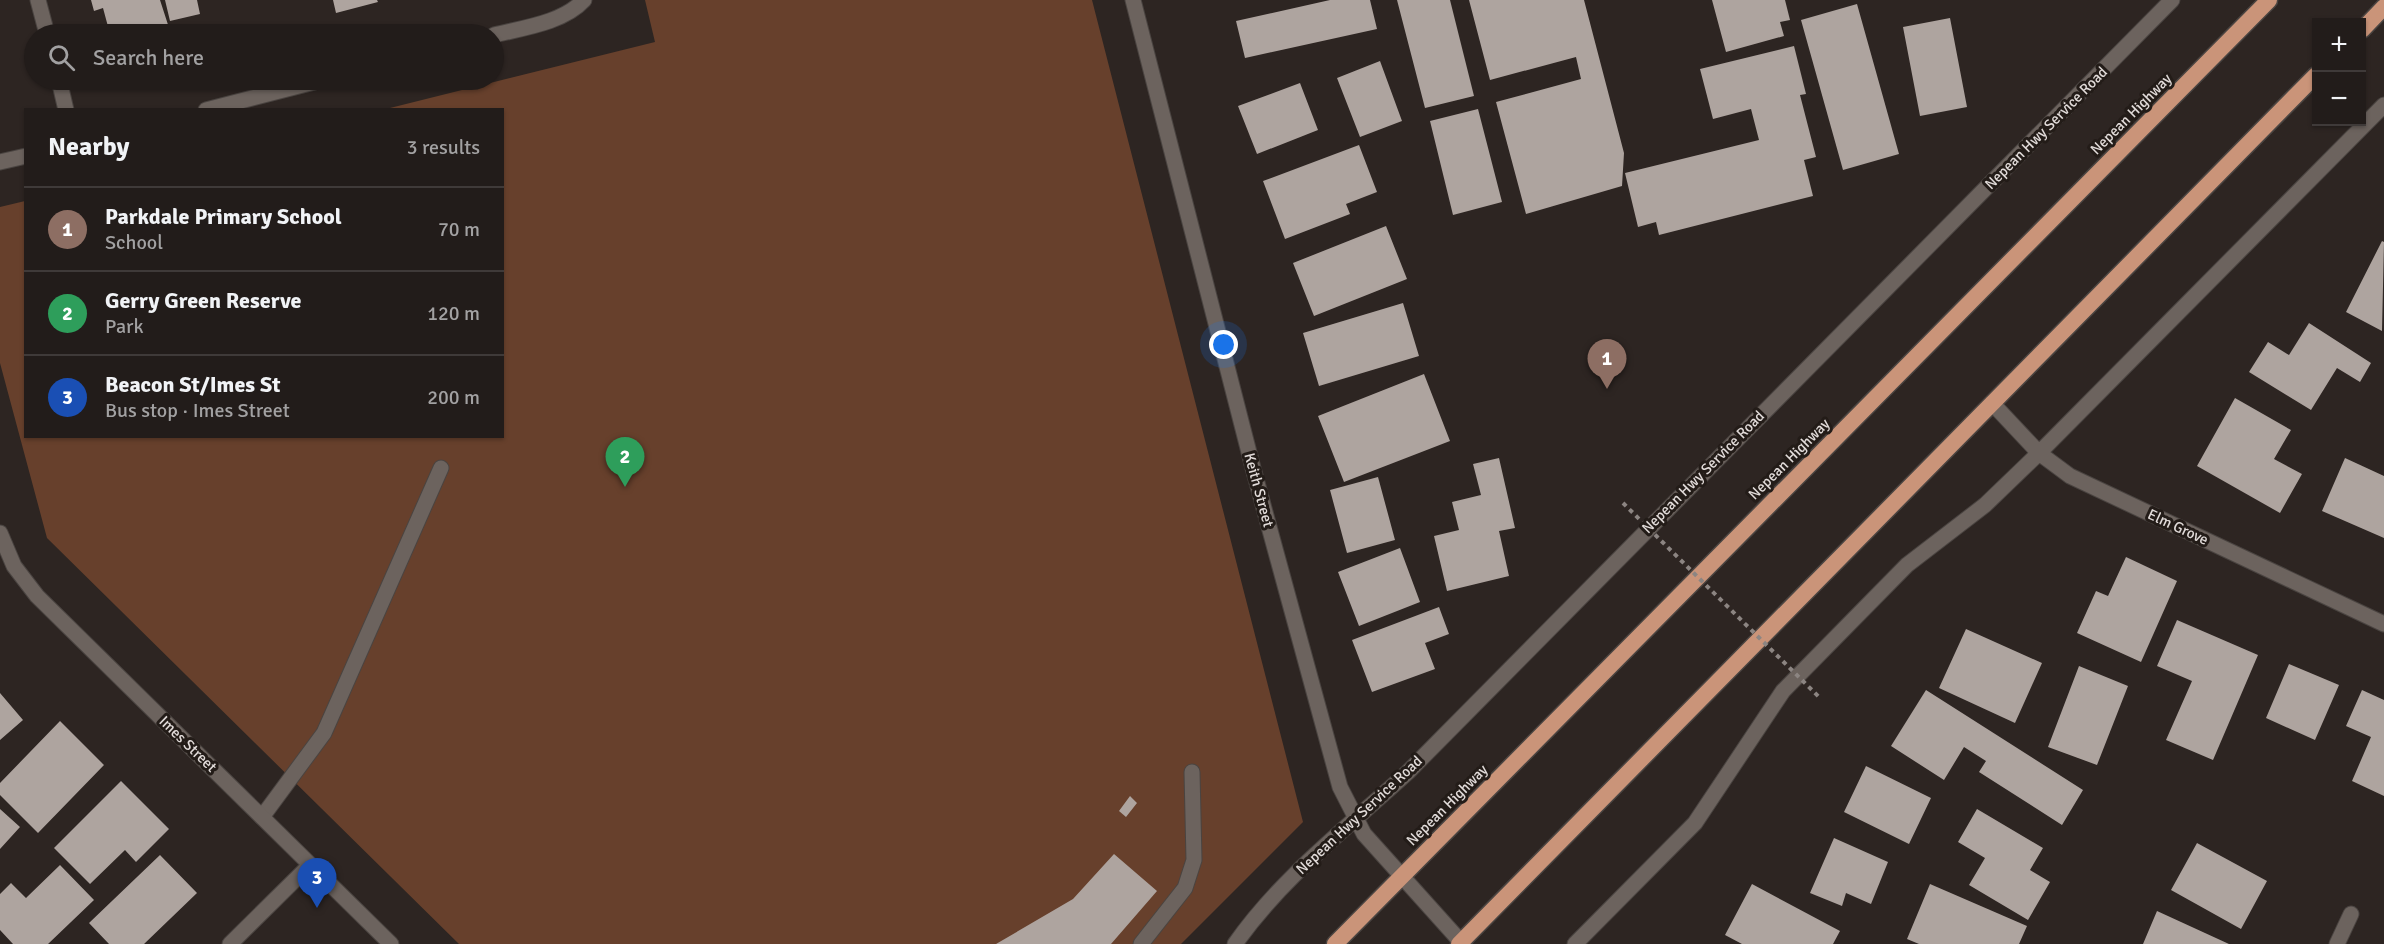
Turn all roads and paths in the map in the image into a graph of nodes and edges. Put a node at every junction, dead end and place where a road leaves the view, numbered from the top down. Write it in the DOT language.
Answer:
graph roads {
  1 [pos="38,0"];
  2 [pos="584,0"];
  3 [pos="1134,0"];
  4 [pos="2172,0"];
  5 [pos="2269,0"];
  6 [pos="2384,7"];
  7 [pos="44,24"];
  8 [pos="2366,25"];
  9 [pos="504,33"];
  10 [pos="2312,79"];
  11 [pos="61,90"];
  12 [pos="283,90"];
  13 [pos="2384,105"];
  14 [pos="66,108"];
  15 [pos="214,108"];
  16 [pos="24,156"];
  17 [pos="0,162"];
  18 [pos="1992,403"];
  19 [pos="2040,453"];
  20 [pos="441,468"];
  21 [pos="1623,503"];
  22 [pos="0,533"];
  23 [pos="2384,624"];
  24 [pos="1820,698"];
  25 [pos="1192,772"];
  26 [pos="262,817"];
  27 [pos="1355,818"];
  28 [pos="310,865"];
  29 [pos="1400,878"];
  30 [pos="2351,914"];
  31 [pos="1460,943"];
  32 [pos="230,944"];
  33 [pos="391,944"];
  34 [pos="1141,944"];
  35 [pos="1235,944"];
  36 [pos="1335,944"];
  37 [pos="1575,944"];
  38 [pos="2337,944"];
  1 -- 7 [label="street"];
  2 -- 9 [label="street"];
  3 -- 27 [label="street, Keith Street"];
  4 -- 27 [label="street, Nepean Hwy Service Road"];
  5 -- 29 [label="highway, Nepean Highway"];
  6 -- 8 [label="highway"];
  10 -- 18 [label="highway"];
  11 -- 14 [label="street"];
  12 -- 15 [label="street"];
  13 -- 19 [label="street"];
  16 -- 17 [label="street"];
  18 -- 19 [label="street, Elm Grove"];
  18 -- 31 [label="highway"];
  19 -- 23 [label="street, Elm Grove"];
  19 -- 37 [label="street"];
  20 -- 26 [label="street"];
  21 -- 24 [label="path, bridge"];
  22 -- 26 [label="street, Imes Street"];
  25 -- 34 [label="street"];
  26 -- 28 [label="street, Imes Street"];
  27 -- 29 [label="street, Keith Street"];
  27 -- 35 [label="street, Nepean Hwy Service Road"];
  28 -- 32 [label="street"];
  28 -- 33 [label="street, Imes Street"];
  29 -- 31 [label="street, Keith Street"];
  29 -- 36 [label="highway, Nepean Highway"];
  30 -- 38 [label="street"];
}
